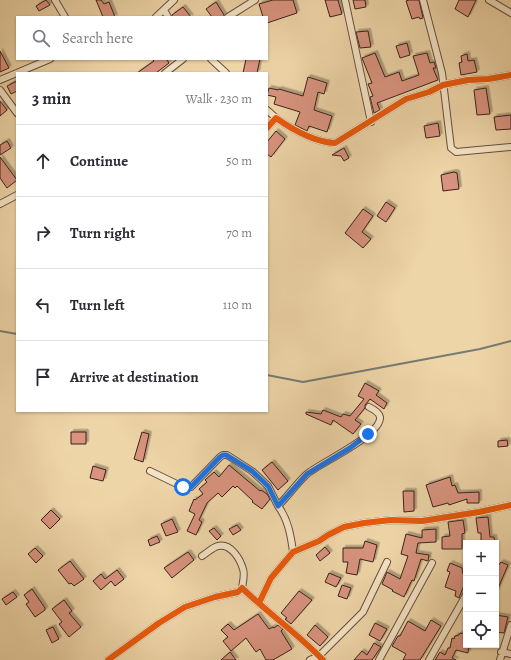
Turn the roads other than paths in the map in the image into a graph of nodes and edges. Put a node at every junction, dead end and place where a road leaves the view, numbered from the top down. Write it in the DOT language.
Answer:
graph roads {
  1 [pos="55,0"];
  2 [pos="174,0"];
  3 [pos="255,0"];
  4 [pos="345,0"];
  5 [pos="423,0"];
  6 [pos="489,0"];
  7 [pos="164,10"];
  8 [pos="511,13"];
  9 [pos="64,16"];
  10 [pos="157,16"];
  11 [pos="167,16"];
  12 [pos="230,16"];
  13 [pos="48,60"];
  14 [pos="182,60"];
  15 [pos="212,60"];
  16 [pos="19,72"];
  17 [pos="166,72"];
  18 [pos="225,72"];
  19 [pos="16,73"];
  20 [pos="511,75"];
  21 [pos="0,80"];
  22 [pos="443,85"];
  23 [pos="0,90"];
  24 [pos="268,111"];
  25 [pos="16,112"];
  26 [pos="276,118"];
  27 [pos="371,122"];
  28 [pos="268,127"];
  29 [pos="511,147"];
  30 [pos="16,196"];
  31 [pos="0,204"];
  32 [pos="369,407"];
  33 [pos="150,471"];
  34 [pos="511,504"];
  35 [pos="278,506"];
  36 [pos="293,552"];
  37 [pos="202,556"];
  38 [pos="387,562"];
  39 [pos="432,563"];
  40 [pos="242,588"];
  41 [pos="463,600"];
  42 [pos="258,603"];
  43 [pos="511,625"];
  44 [pos="501,652"];
  45 [pos="511,654"];
  46 [pos="321,658"];
  47 [pos="108,660"];
  48 [pos="310,660"];
  49 [pos="379,660"];
  50 [pos="429,660"];
  51 [pos="500,660"];
  1 -- 9 [label="street"];
  2 -- 7 [label="street"];
  3 -- 12 [label="street"];
  4 -- 27 [label="street"];
  5 -- 22 [label="street"];
  6 -- 8 [label="street"];
  7 -- 10 [label="street"];
  7 -- 11 [label="street"];
  13 -- 16 [label="street"];
  14 -- 17 [label="street"];
  15 -- 18 [label="street"];
  19 -- 21 [label="street"];
  20 -- 22 [label="street"];
  22 -- 27 [label="street"];
  22 -- 29 [label="street"];
  23 -- 25 [label="street"];
  24 -- 26 [label="street"];
  26 -- 27 [label="street"];
  26 -- 28 [label="street"];
  30 -- 31 [label="street"];
  32 -- 35 [label="street"];
  33 -- 35 [label="street"];
  34 -- 36 [label="street"];
  35 -- 36 [label="street"];
  36 -- 42 [label="street"];
  37 -- 40 [label="street"];
  38 -- 46 [label="street"];
  39 -- 49 [label="street"];
  40 -- 42 [label="street"];
  40 -- 47 [label="street"];
  41 -- 50 [label="street"];
  42 -- 46 [label="street"];
  43 -- 44 [label="street"];
  44 -- 45 [label="street"];
  44 -- 51 [label="street"];
  46 -- 48 [label="street"];
}
